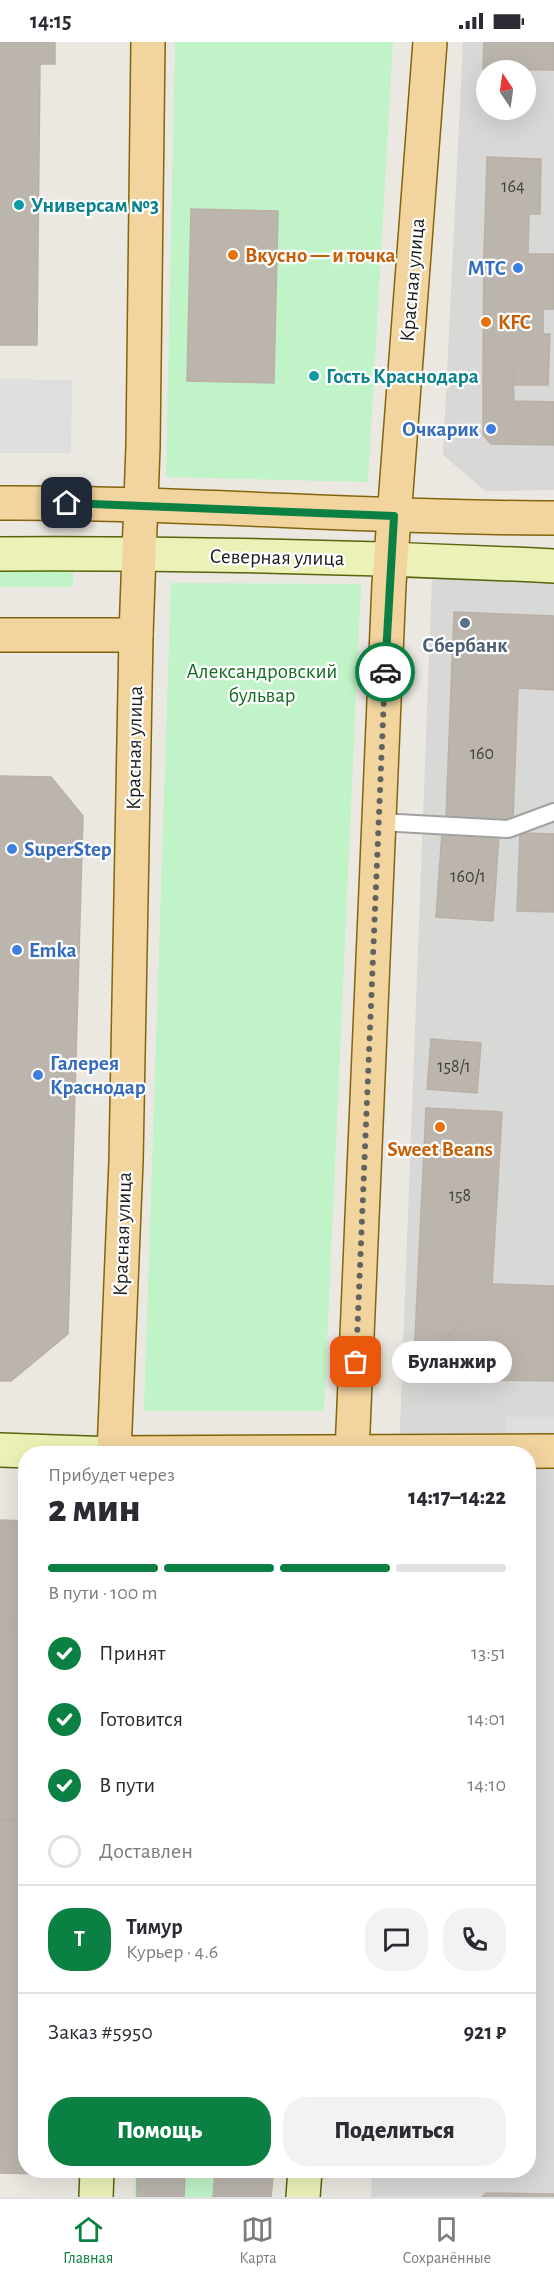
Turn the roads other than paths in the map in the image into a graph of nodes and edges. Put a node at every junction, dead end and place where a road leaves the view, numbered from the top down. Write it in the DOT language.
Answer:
graph roads {
  1 [pos="148,42"];
  2 [pos="430,42"];
  3 [pos="0,503"];
  4 [pos="140,505"];
  5 [pos="394,516"];
  6 [pos="554,518"];
  7 [pos="0,554"];
  8 [pos="139,554"];
  9 [pos="391,560"];
  10 [pos="554,566"];
  11 [pos="0,635"];
  12 [pos="136,635"];
  13 [pos="554,812"];
  14 [pos="379,822"];
  15 [pos="114,1446"];
  16 [pos="352,1446"];
  17 [pos="0,1450"];
  18 [pos="18,1450"];
  19 [pos="536,1451"];
  20 [pos="554,1451"];
  21 [pos="97,2178"];
  22 [pos="304,2178"];
  23 [pos="96,2197"];
  24 [pos="303,2197"];
  1 -- 4 [label="main road, Красная улица"];
  2 -- 5 [label="main road, Красная улица"];
  3 -- 4 [label="main road"];
  4 -- 5 [label="main road"];
  4 -- 8 [label="main road, Красная улица"];
  5 -- 6 [label="main road"];
  5 -- 9 [label="main road, Красная улица"];
  7 -- 8 [label="main road, Северная улица"];
  8 -- 9 [label="main road, Северная улица"];
  8 -- 12 [label="main road, Красная улица"];
  9 -- 10 [label="main road, Северная улица"];
  9 -- 14 [label="main road, Красная улица"];
  11 -- 12 [label="main road"];
  12 -- 15 [label="main road, Красная улица"];
  13 -- 14 [label="lane"];
  14 -- 16 [label="main road, Красная улица"];
  17 -- 18 [label="main road"];
  19 -- 20 [label="main road"];
  21 -- 23 [label="main road"];
  22 -- 24 [label="main road"];
}
